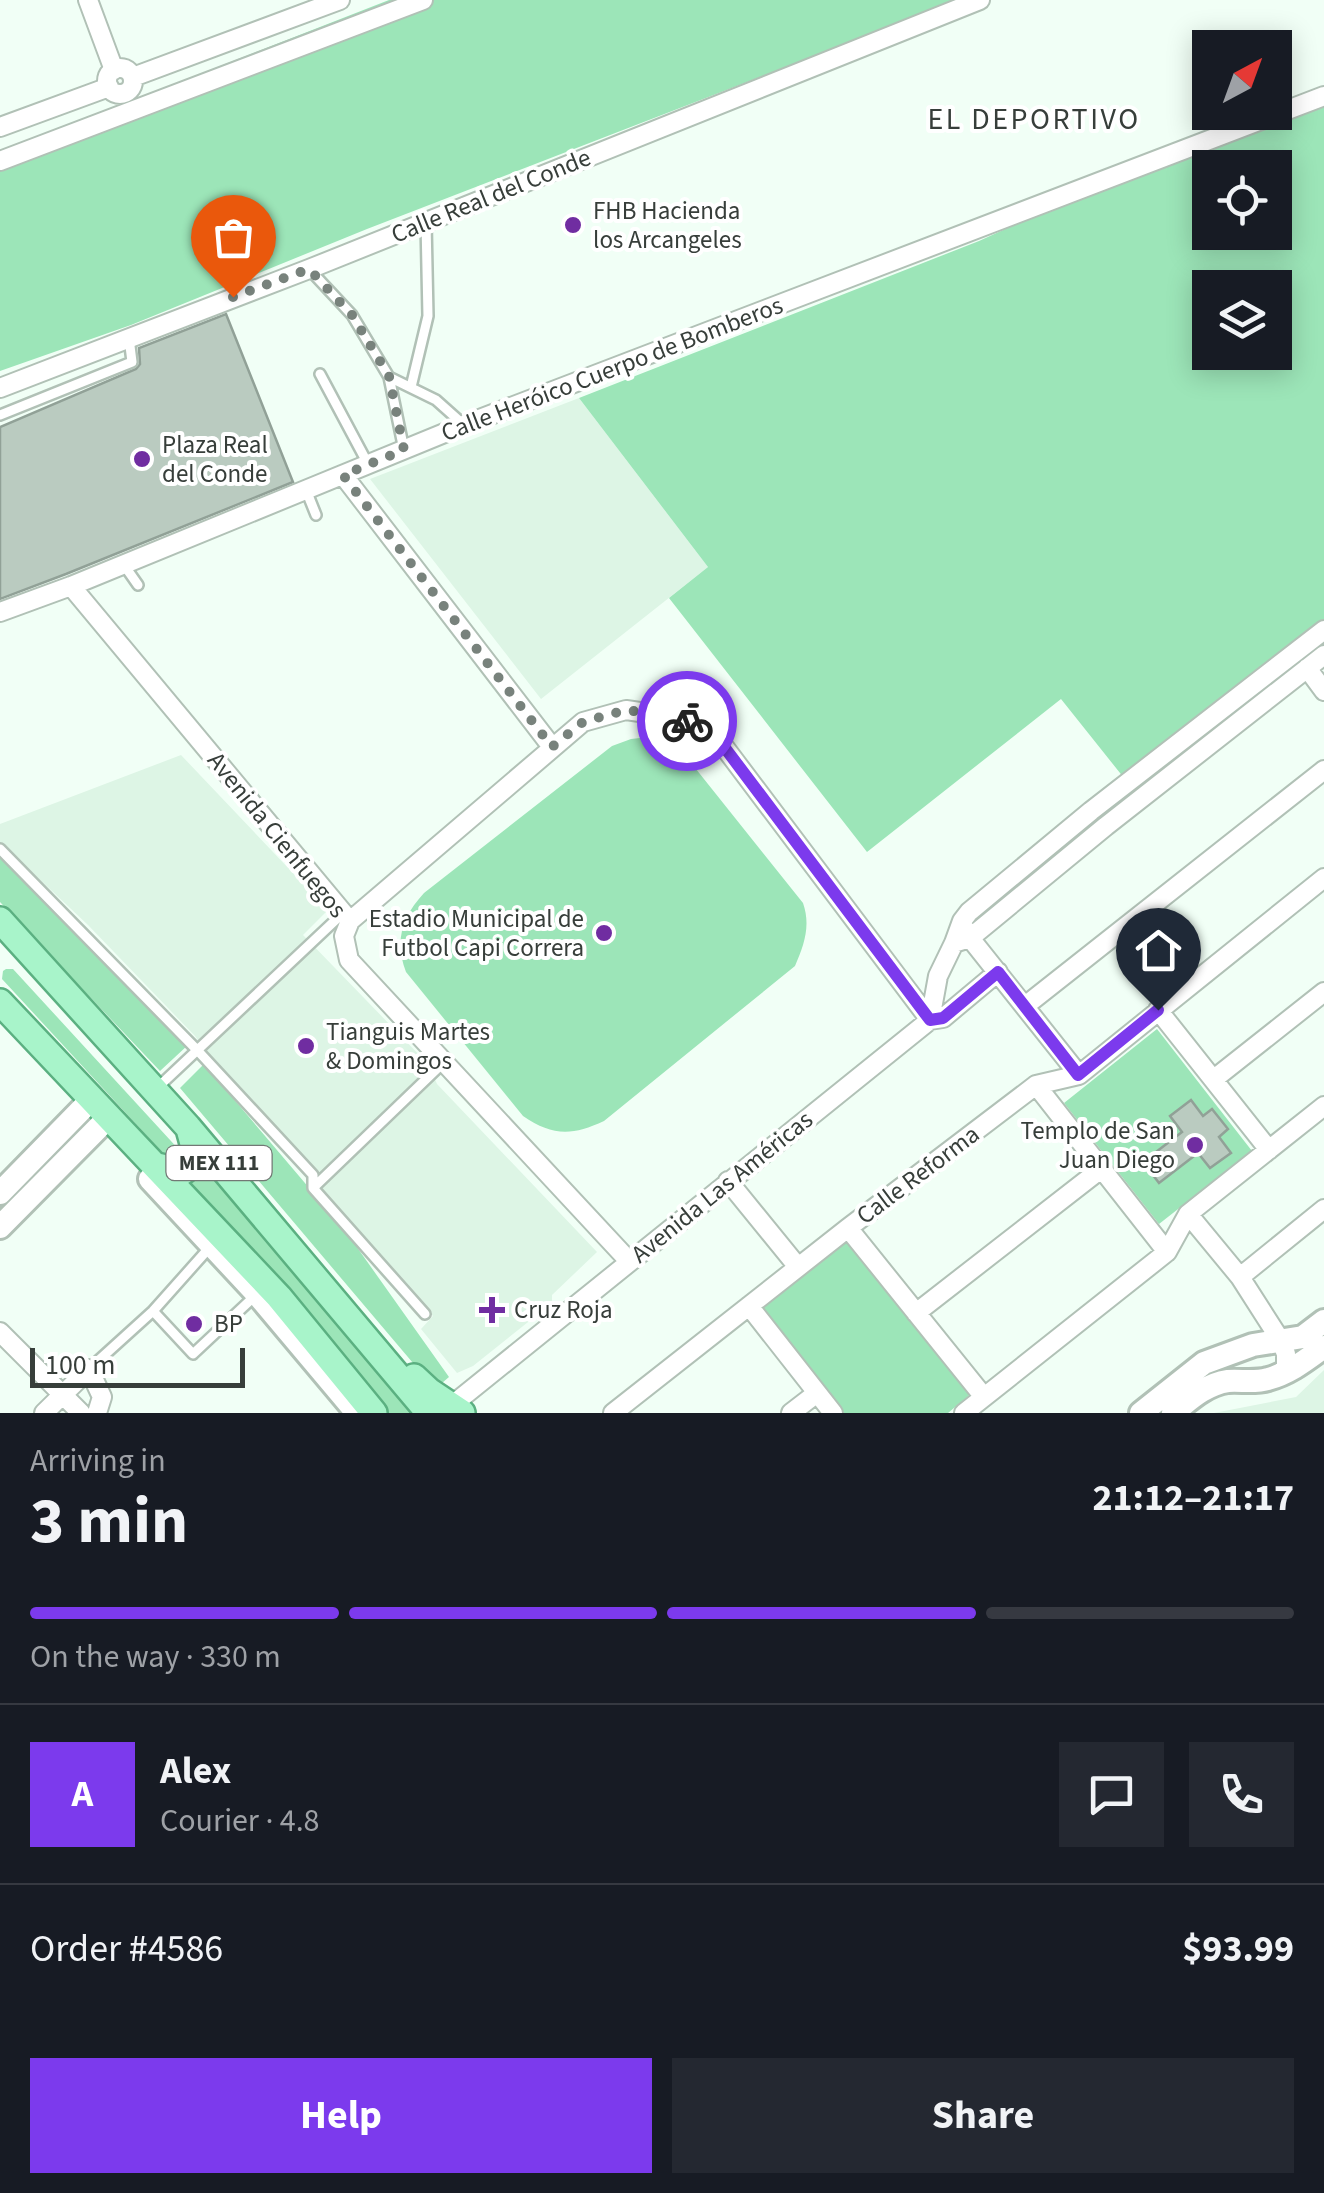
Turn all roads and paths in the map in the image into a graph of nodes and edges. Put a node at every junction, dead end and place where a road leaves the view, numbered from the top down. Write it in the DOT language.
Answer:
graph roads {
  1 [pos="88,0"];
  2 [pos="340,0"];
  3 [pos="423,0"];
  4 [pos="980,0"];
  5 [pos="112,79"];
  6 [pos="1324,96"];
  7 [pos="0,127"];
  8 [pos="0,161"];
  9 [pos="426,222"];
  10 [pos="309,269"];
  11 [pos="128,338"];
  12 [pos="320,374"];
  13 [pos="389,376"];
  14 [pos="411,387"];
  15 [pos="0,388"];
  16 [pos="0,415"];
  17 [pos="464,425"];
  18 [pos="404,450"];
  19 [pos="368,464"];
  20 [pos="343,475"];
  21 [pos="306,490"];
  22 [pos="316,515"];
  23 [pos="124,565"];
  24 [pos="138,585"];
  25 [pos="71,586"];
  26 [pos="0,612"];
  27 [pos="1323,634"];
  28 [pos="1324,655"];
  29 [pos="1307,668"];
  30 [pos="1324,690"];
  31 [pos="552,747"];
  32 [pos="1324,770"];
  33 [pos="1092,811"];
  34 [pos="1106,826"];
  35 [pos="0,848"];
  36 [pos="1324,878"];
  37 [pos="347,917"];
  38 [pos="0,920"];
  39 [pos="962,934"];
  40 [pos="0,954"];
  41 [pos="32,957"];
  42 [pos="998,972"];
  43 [pos="1324,992"];
  44 [pos="1025,1006"];
  45 [pos="6,1009"];
  46 [pos="1158,1010"];
  47 [pos="930,1020"];
  48 [pos="198,1051"];
  49 [pos="444,1062"];
  50 [pos="1078,1075"];
  51 [pos="1214,1079"];
  52 [pos="1036,1085"];
  53 [pos="154,1091"];
  54 [pos="1324,1106"];
  55 [pos="84,1107"];
  56 [pos="100,1126"];
  57 [pos="188,1127"];
  58 [pos="1269,1150"];
  59 [pos="157,1166"];
  60 [pos="1102,1170"];
  61 [pos="728,1181"];
  62 [pos="314,1188"];
  63 [pos="0,1192"];
  64 [pos="1324,1209"];
  65 [pos="1188,1214"];
  66 [pos="0,1227"];
  67 [pos="848,1228"];
  68 [pos="212,1246"];
  69 [pos="1167,1252"];
  70 [pos="629,1261"];
  71 [pos="798,1267"];
  72 [pos="1240,1277"];
  73 [pos="257,1294"];
  74 [pos="749,1306"];
  75 [pos="153,1311"];
  76 [pos="916,1313"];
  77 [pos="425,1314"];
  78 [pos="1324,1321"];
  79 [pos="0,1332"];
  80 [pos="1280,1341"];
  81 [pos="1324,1347"];
  82 [pos="1244,1349"];
  83 [pos="89,1370"];
  84 [pos="1280,1375"];
  85 [pos="1247,1381"];
  86 [pos="817,1393"];
  87 [pos="64,1394"];
  88 [pos="984,1398"];
  89 [pos="448,1411"];
  90 [pos="44,1413"];
  91 [pos="81,1413"];
  92 [pos="98,1413"];
  93 [pos="356,1413"];
  94 [pos="374,1413"];
  95 [pos="614,1413"];
  96 [pos="791,1413"];
  97 [pos="833,1413"];
  98 [pos="964,1413"];
  99 [pos="1141,1413"];
  100 [pos="1172,1413"];
  1 -- 5 [label="street"];
  2 -- 5 [label="street"];
  3 -- 8 [label="street"];
  4 -- 9 [label="street, Calle Real del Conde"];
  5 -- 7 [label="street"];
  6 -- 17 [label="street, Calle Heróico Cuerpo de Bomberos"];
  9 -- 10 [label="street, Calle Real del Conde"];
  9 -- 14 [label="lane"];
  10 -- 11 [label="street, Calle Real del Conde"];
  10 -- 13 [label="lane"];
  11 -- 15 [label="street, Calle Real del Conde"];
  11 -- 16 [label="lane"];
  12 -- 19 [label="lane"];
  13 -- 14 [label="lane"];
  13 -- 18 [label="lane"];
  14 -- 17 [label="lane"];
  17 -- 18 [label="street, Calle Heróico Cuerpo de Bomberos"];
  18 -- 19 [label="street, Calle Heróico Cuerpo de Bomberos"];
  19 -- 20 [label="street, Calle Heróico Cuerpo de Bomberos"];
  20 -- 21 [label="street, Calle Heróico Cuerpo de Bomberos"];
  20 -- 31 [label="street"];
  21 -- 22 [label="lane"];
  21 -- 23 [label="street, Calle Heróico Cuerpo de Bomberos"];
  23 -- 24 [label="lane"];
  23 -- 25 [label="street, Calle Heróico Cuerpo de Bomberos"];
  25 -- 26 [label="street, Calle Heróico Cuerpo de Bomberos"];
  25 -- 37 [label="street, Avenida Cienfuegos"];
  27 -- 33 [label="street"];
  28 -- 29 [label="street"];
  29 -- 30 [label="street"];
  29 -- 34 [label="street"];
  31 -- 37 [label="street"];
  31 -- 47 [label="street"];
  32 -- 44 [label="street"];
  33 -- 34 [label="street"];
  33 -- 39 [label="street"];
  34 -- 39 [label="street"];
  35 -- 48 [label="lane"];
  36 -- 46 [label="street, Calle Reforma"];
  37 -- 48 [label="lane"];
  37 -- 49 [label="street, Avenida Cienfuegos"];
  38 -- 41 [label="main road, MEX 111"];
  39 -- 42 [label="street"];
  39 -- 47 [label="street"];
  40 -- 41 [label="main road"];
  41 -- 53 [label="main road, MEX 111"];
  42 -- 44 [label="street"];
  42 -- 47 [label="street, Avenida Las Américas"];
  43 -- 51 [label="street"];
  44 -- 50 [label="street"];
  45 -- 55 [label="street"];
  45 -- 59 [label="main road, MEX 111"];
  46 -- 50 [label="street, Calle Reforma"];
  46 -- 51 [label="street"];
  47 -- 61 [label="street, Avenida Las Américas"];
  48 -- 53 [label="lane"];
  48 -- 62 [label="lane"];
  49 -- 62 [label="lane"];
  49 -- 70 [label="street, Avenida Cienfuegos"];
  50 -- 52 [label="street, Calle Reforma"];
  51 -- 58 [label="street"];
  52 -- 60 [label="street"];
  52 -- 67 [label="street, Calle Reforma"];
  53 -- 57 [label="main road, MEX 111"];
  54 -- 58 [label="street"];
  55 -- 56 [label="street"];
  55 -- 63 [label="street"];
  56 -- 66 [label="street"];
  56 -- 68 [label="street"];
  57 -- 59 [label="main road"];
  57 -- 89 [label="main road, MEX 111"];
  58 -- 65 [label="street"];
  59 -- 94 [label="main road, MEX 111"];
  60 -- 69 [label="street"];
  60 -- 76 [label="street"];
  61 -- 70 [label="street, Avenida Las Américas"];
  61 -- 71 [label="street"];
  62 -- 77 [label="lane"];
  64 -- 72 [label="street"];
  65 -- 69 [label="street"];
  65 -- 72 [label="street"];
  67 -- 71 [label="street, Calle Reforma"];
  67 -- 76 [label="street"];
  68 -- 73 [label="street"];
  68 -- 75 [label="lane"];
  69 -- 88 [label="street"];
  70 -- 89 [label="street, Avenida Las Américas"];
  71 -- 74 [label="street, Calle Reforma"];
  72 -- 80 [label="street"];
  73 -- 75 [label="lane"];
  73 -- 93 [label="street"];
  74 -- 86 [label="street"];
  74 -- 95 [label="street, Calle Reforma"];
  75 -- 83 [label="lane"];
  76 -- 88 [label="street"];
  78 -- 80 [label="street"];
  79 -- 87 [label="street"];
  80 -- 82 [label="street"];
  80 -- 84 [label="street"];
  81 -- 84 [label="street"];
  82 -- 85 [label="street"];
  82 -- 99 [label="street"];
  83 -- 87 [label="street"];
  83 -- 92 [label="street"];
  84 -- 85 [label="street"];
  85 -- 100 [label="street"];
  86 -- 96 [label="street"];
  86 -- 97 [label="street"];
  87 -- 90 [label="street"];
  87 -- 91 [label="street"];
  88 -- 98 [label="street"];
}
